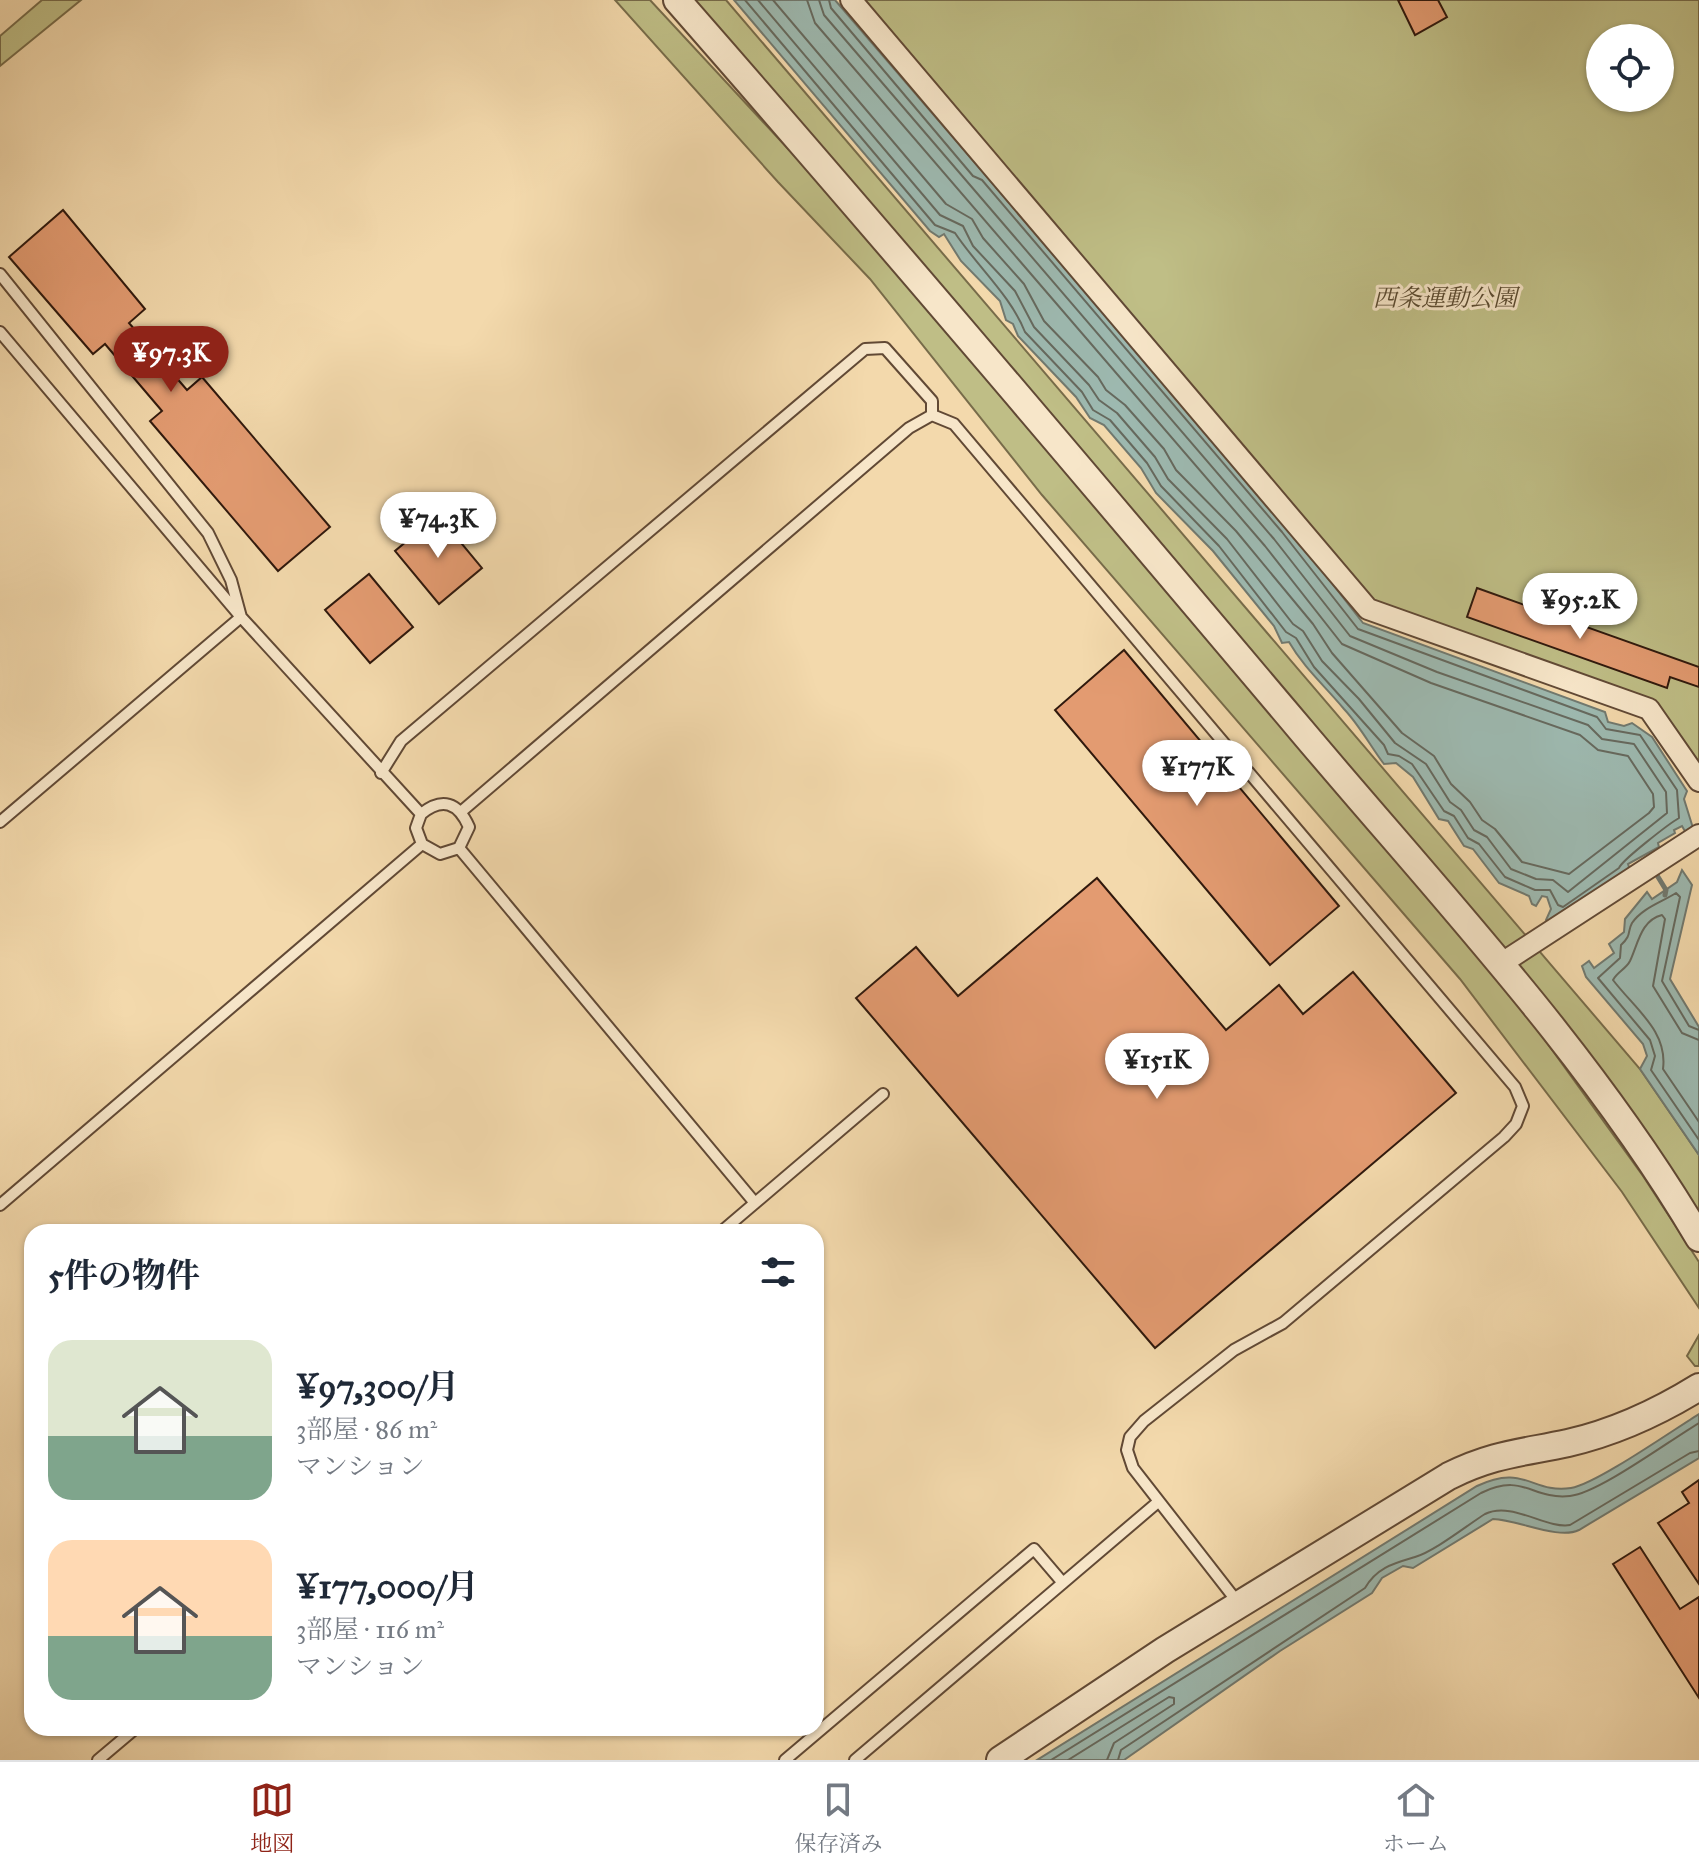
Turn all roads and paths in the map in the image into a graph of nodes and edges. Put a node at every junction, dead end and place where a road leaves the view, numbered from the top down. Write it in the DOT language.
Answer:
graph roads {
  1 [pos="677,0"];
  2 [pos="851,0"];
  3 [pos="0,274"];
  4 [pos="0,332"];
  5 [pos="932,415"];
  6 [pos="241,617"];
  7 [pos="381,773"];
  8 [pos="1699,781"];
  9 [pos="462,811"];
  10 [pos="421,814"];
  11 [pos="0,822"];
  12 [pos="1699,835"];
  13 [pos="422,844"];
  14 [pos="459,848"];
  15 [pos="1499,965"];
  16 [pos="883,1094"];
  17 [pos="755,1203"];
  18 [pos="0,1205"];
  19 [pos="730,1224"];
  20 [pos="1699,1238"];
  21 [pos="1699,1387"];
  22 [pos="1158,1502"];
  23 [pos="1063,1583"];
  24 [pos="1239,1604"];
  25 [pos="824,1727"];
  26 [pos="126,1736"];
  27 [pos="813,1736"];
  28 [pos="98,1760"];
  29 [pos="785,1760"];
  30 [pos="855,1760"];
  31 [pos="1000,1760"];
  1 -- 15 [label="street"];
  2 -- 8 [label="street"];
  3 -- 6 [label="lane"];
  4 -- 6 [label="lane"];
  5 -- 7 [label="lane"];
  5 -- 9 [label="lane"];
  5 -- 22 [label="lane"];
  6 -- 7 [label="lane"];
  6 -- 11 [label="lane"];
  7 -- 10 [label="lane"];
  9 -- 10 [label="lane"];
  9 -- 14 [label="lane"];
  10 -- 13 [label="lane"];
  12 -- 15 [label="street"];
  13 -- 14 [label="lane"];
  13 -- 18 [label="lane"];
  14 -- 17 [label="lane"];
  15 -- 20 [label="street"];
  16 -- 17 [label="lane"];
  17 -- 19 [label="lane"];
  21 -- 24 [label="street"];
  22 -- 23 [label="lane"];
  22 -- 24 [label="lane"];
  23 -- 25 [label="lane"];
  23 -- 30 [label="lane"];
  24 -- 31 [label="street"];
  26 -- 28 [label="lane"];
  27 -- 29 [label="lane"];
}
